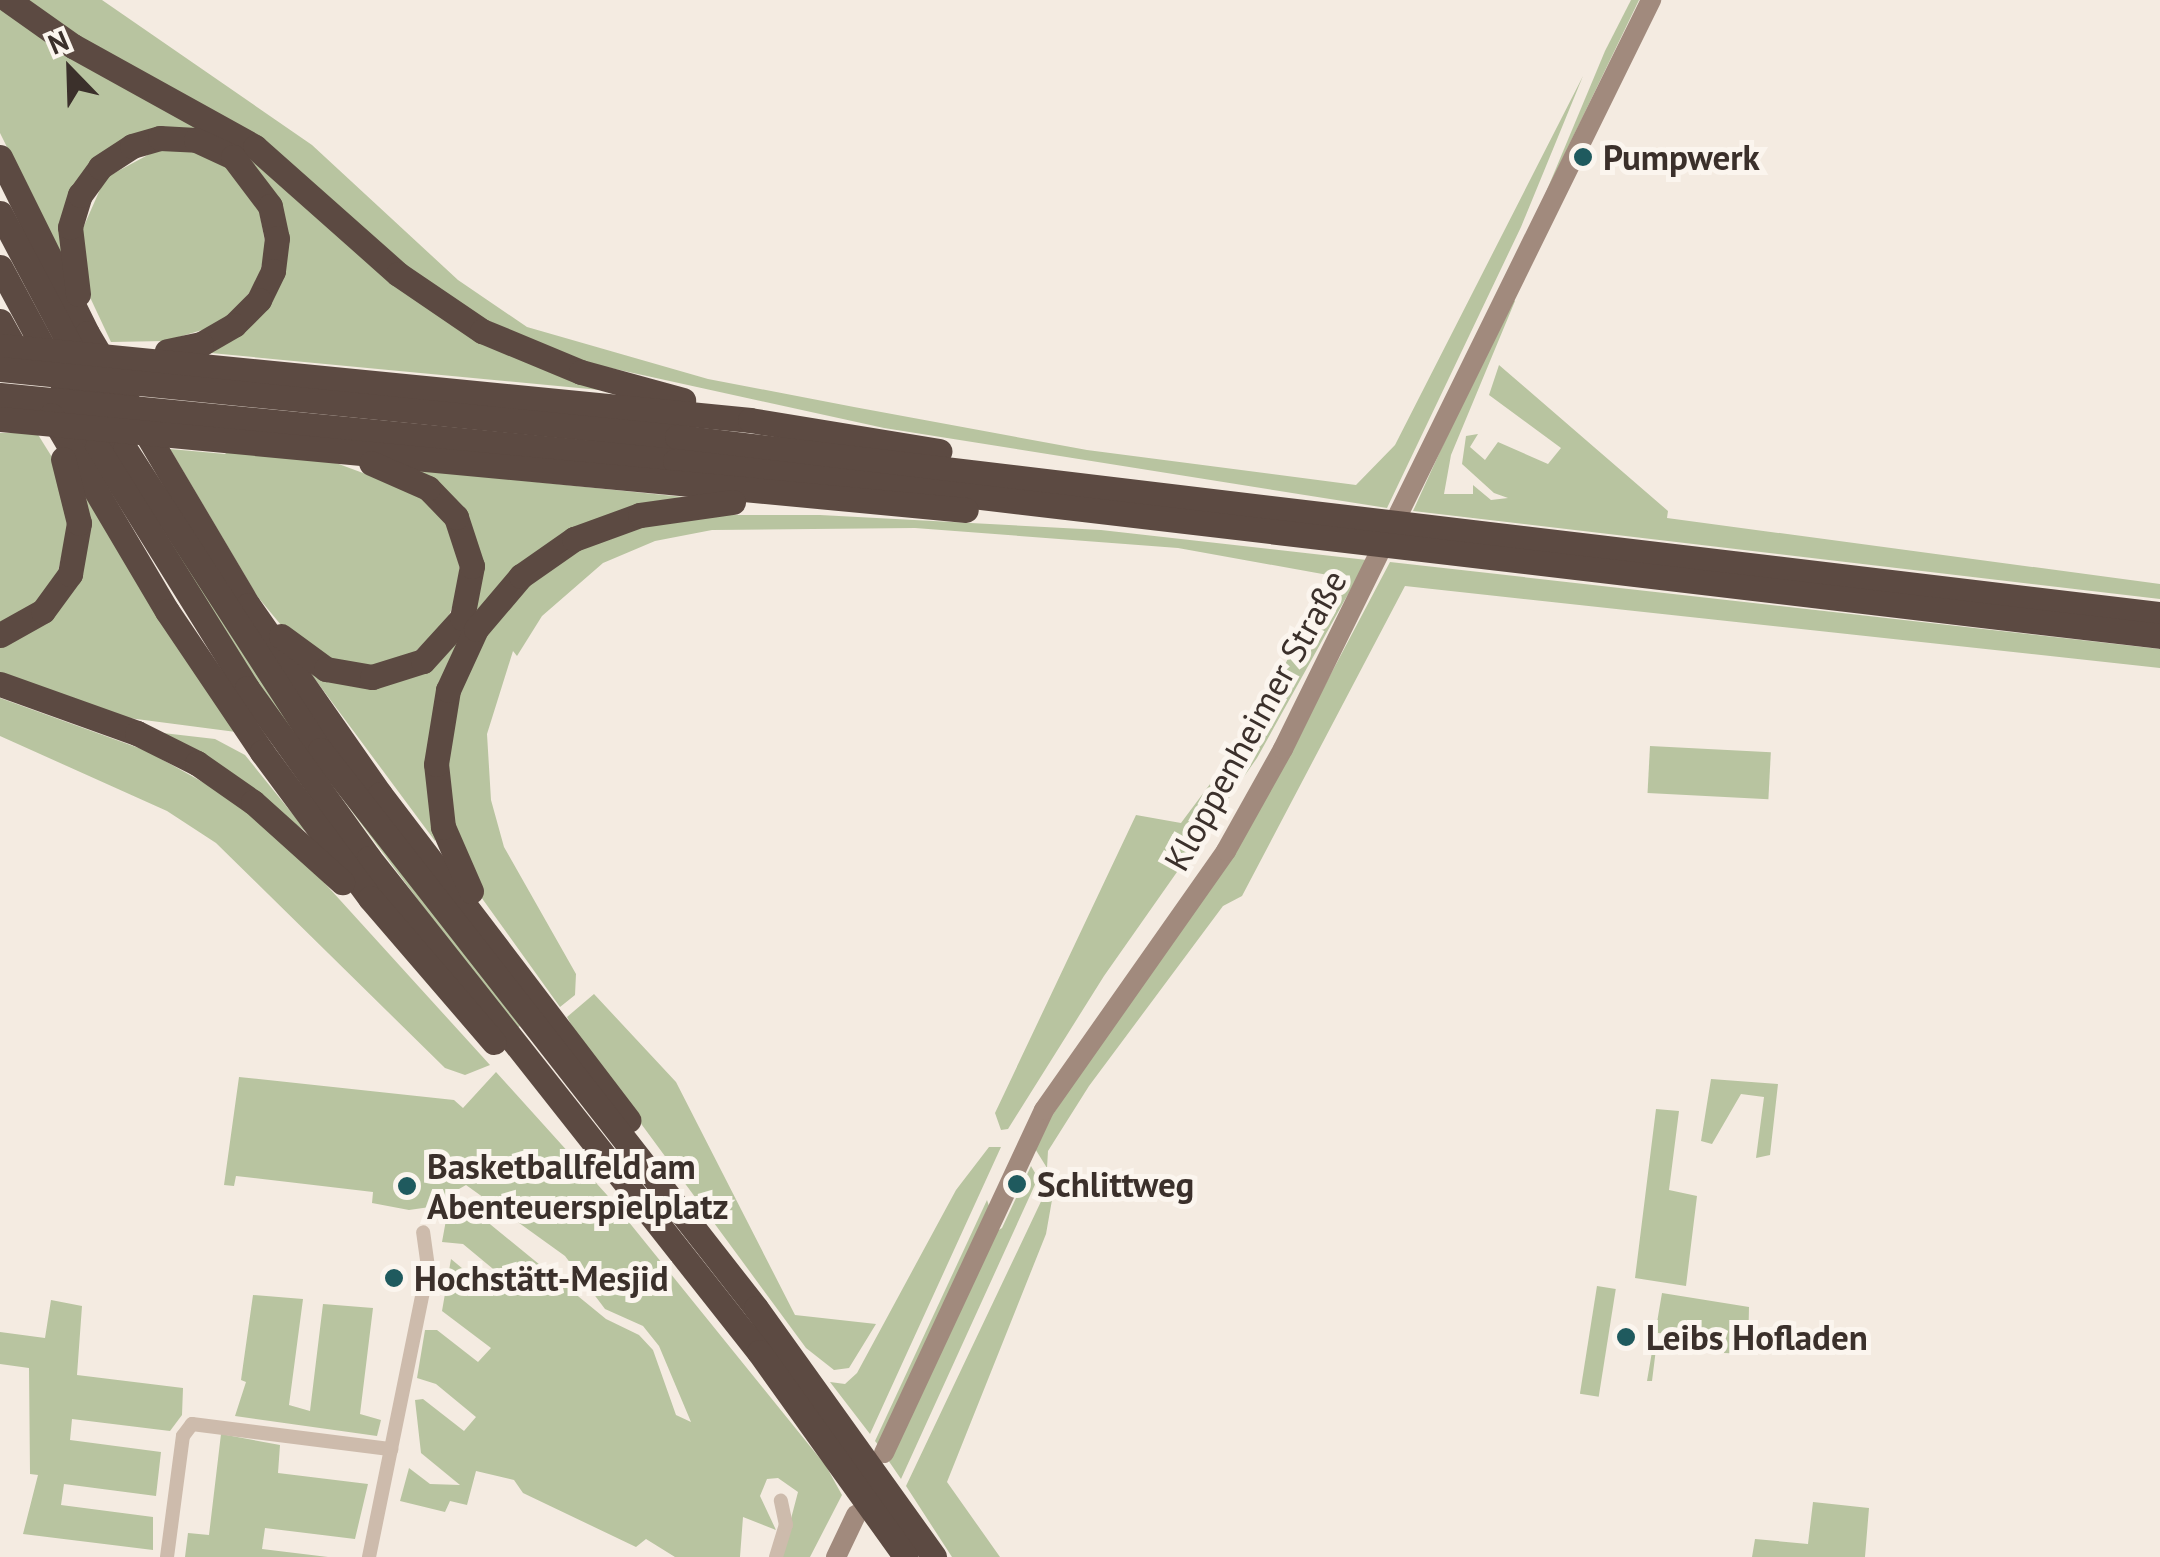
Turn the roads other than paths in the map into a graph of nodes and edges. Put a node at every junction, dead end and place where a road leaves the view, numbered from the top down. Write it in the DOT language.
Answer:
graph roads {
  1 [pos="8,0"];
  2 [pos="1651,0"];
  3 [pos="0,157"];
  4 [pos="0,213"];
  5 [pos="0,266"];
  6 [pos="1,331"];
  7 [pos="87,332"];
  8 [pos="134,356"];
  9 [pos="0,369"];
  10 [pos="1,413"];
  11 [pos="750,420"];
  12 [pos="62,444"];
  13 [pos="319,447"];
  14 [pos="1050,482"];
  15 [pos="777,497"];
  16 [pos="1096,511"];
  17 [pos="248,605"];
  18 [pos="2160,614"];
  19 [pos="0,635"];
  20 [pos="2160,636"];
  21 [pos="0,684"];
  22 [pos="423,964"];
  23 [pos="514,964"];
  24 [pos="520,1027"];
  25 [pos="538,1050"];
  26 [pos="423,1232"];
  27 [pos="392,1449"];
  28 [pos="884,1452"];
  29 [pos="781,1501"];
  30 [pos="856,1514"];
  31 [pos="902,1551"];
  32 [pos="167,1557"];
  33 [pos="369,1557"];
  34 [pos="776,1557"];
  35 [pos="836,1557"];
  36 [pos="934,1557"];
  1 -- 11 [label="highway"];
  2 -- 28 [label="main road, Kloppenheimer Straße"];
  3 -- 7 [label="highway"];
  4 -- 24 [label="highway"];
  5 -- 24 [label="highway"];
  6 -- 8 [label="highway"];
  6 -- 12 [label="highway"];
  7 -- 8 [label="highway"];
  7 -- 17 [label="highway"];
  8 -- 11 [label="highway"];
  9 -- 14 [label="highway"];
  10 -- 13 [label="highway"];
  10 -- 16 [label="highway"];
  11 -- 14 [label="highway"];
  12 -- 19 [label="highway"];
  12 -- 22 [label="highway"];
  13 -- 15 [label="highway"];
  13 -- 17 [label="highway"];
  14 -- 18 [label="highway"];
  15 -- 16 [label="highway"];
  15 -- 23 [label="highway"];
  16 -- 20 [label="highway"];
  17 -- 23 [label="highway"];
  21 -- 22 [label="highway"];
  22 -- 24 [label="highway"];
  23 -- 24 [label="highway"];
  24 -- 25 [label="highway"];
  24 -- 25 [label="highway"];
  25 -- 31 [label="highway"];
  25 -- 36 [label="highway"];
  26 -- 27 [label="street"];
  27 -- 32 [label="street"];
  27 -- 33 [label="street"];
  29 -- 34 [label="street"];
  30 -- 35 [label="main road"];
}
